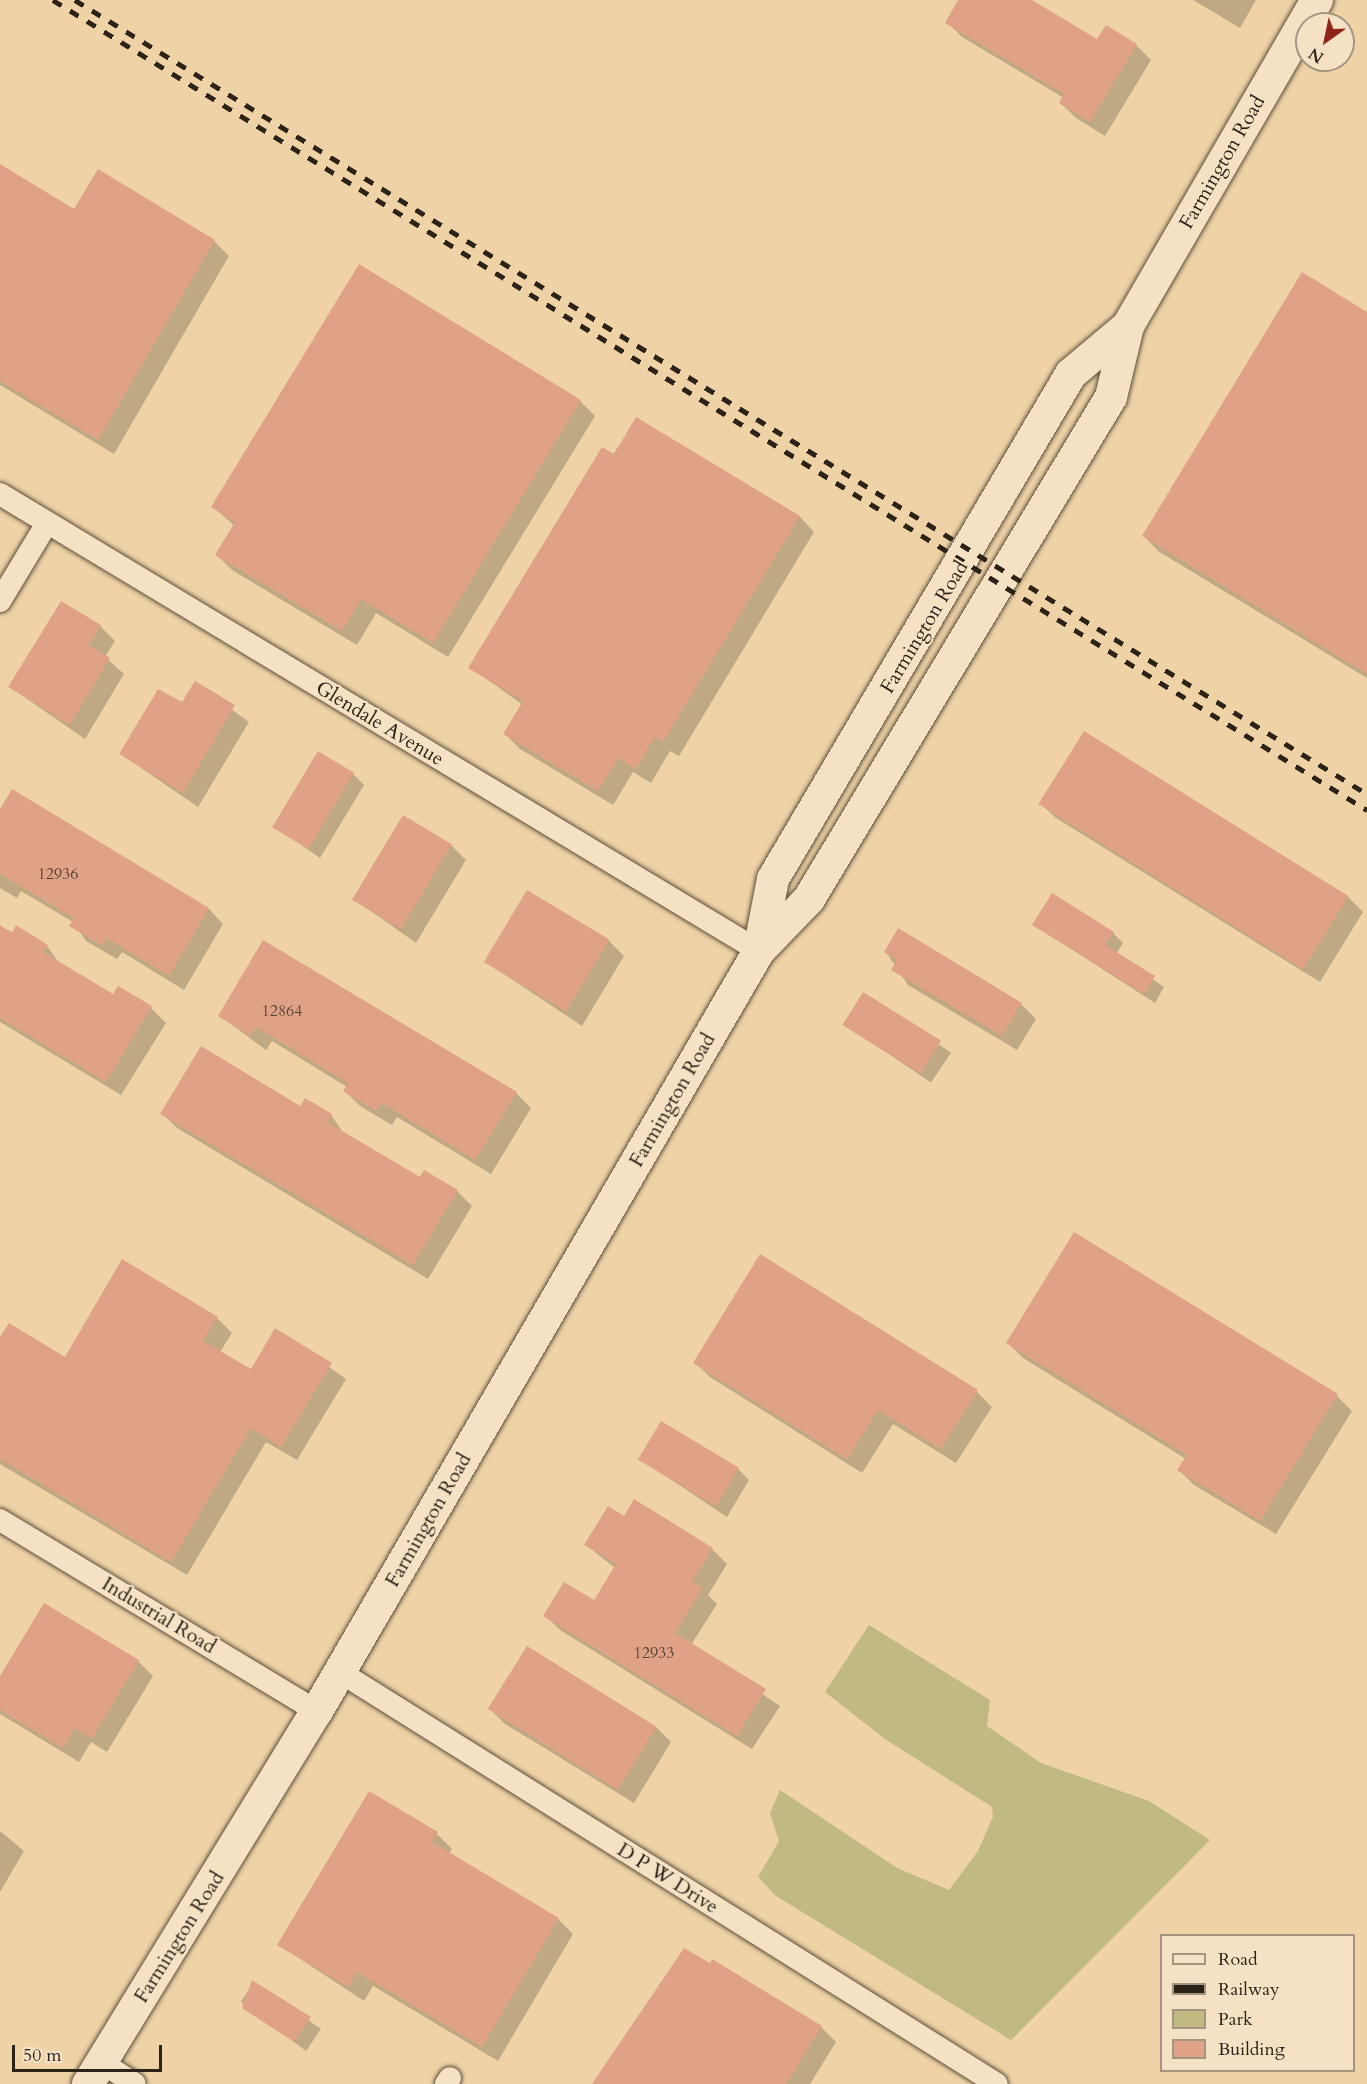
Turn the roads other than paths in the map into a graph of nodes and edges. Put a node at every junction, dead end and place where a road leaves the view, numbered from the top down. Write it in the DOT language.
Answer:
graph roads {
  1 [pos="1317,0"];
  2 [pos="1128,326"];
  3 [pos="0,494"];
  4 [pos="47,523"];
  5 [pos="0,601"];
  6 [pos="759,951"];
  7 [pos="0,1520"];
  8 [pos="340,1672"];
  9 [pos="318,1711"];
  10 [pos="95,2073"];
  11 [pos="135,2084"];
  12 [pos="997,2084"];
  1 -- 2 [label="main road, Farmington Road"];
  2 -- 6 [label="main road, Farmington Road"];
  2 -- 6 [label="main road, Farmington Road"];
  3 -- 4 [label="street, Glendale Avenue"];
  4 -- 5 [label="street"];
  4 -- 6 [label="street, Glendale Avenue"];
  6 -- 8 [label="main road, Farmington Road"];
  7 -- 9 [label="street, Industrial Road"];
  8 -- 9 [label="main road, Farmington Road"];
  8 -- 12 [label="street, D P W Drive"];
  9 -- 10 [label="main road, Farmington Road"];
  10 -- 11 [label="street"];
}
